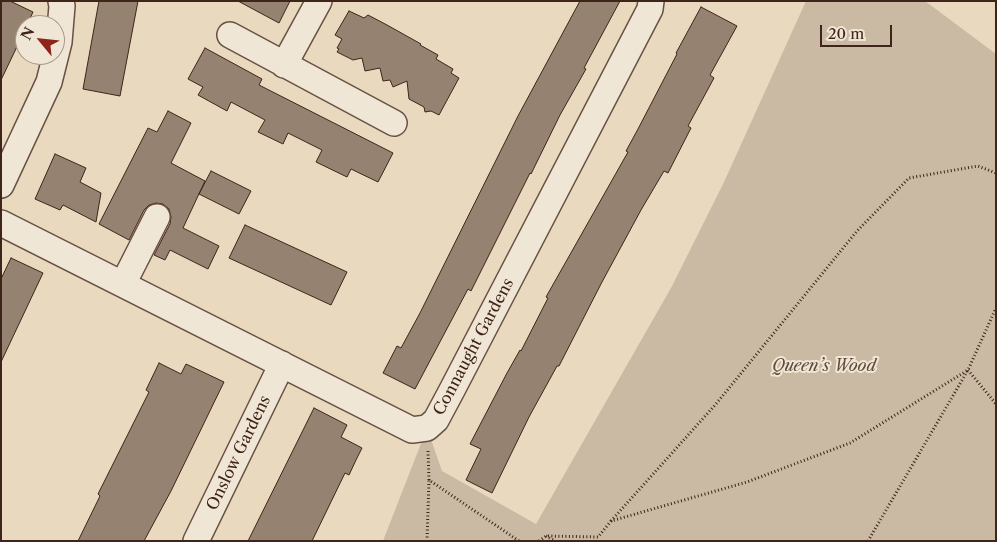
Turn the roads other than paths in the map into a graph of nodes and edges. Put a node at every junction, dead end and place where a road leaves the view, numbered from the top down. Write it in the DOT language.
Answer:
graph roads {
  1 [pos="61,1"];
  2 [pos="319,1"];
  3 [pos="651,1"];
  4 [pos="230,35"];
  5 [pos="284,65"];
  6 [pos="394,123"];
  7 [pos="1,185"];
  8 [pos="156,216"];
  9 [pos="1,223"];
  10 [pos="123,284"];
  11 [pos="282,364"];
  12 [pos="196,541"];
  1 -- 7 [label="street"];
  2 -- 5 [label="street"];
  3 -- 11 [label="street, Connaught Gardens"];
  4 -- 5 [label="street"];
  5 -- 6 [label="street"];
  8 -- 10 [label="street"];
  9 -- 10 [label="street, Connaught Gardens"];
  10 -- 11 [label="street, Connaught Gardens"];
  11 -- 12 [label="street, Onslow Gardens"];
}
